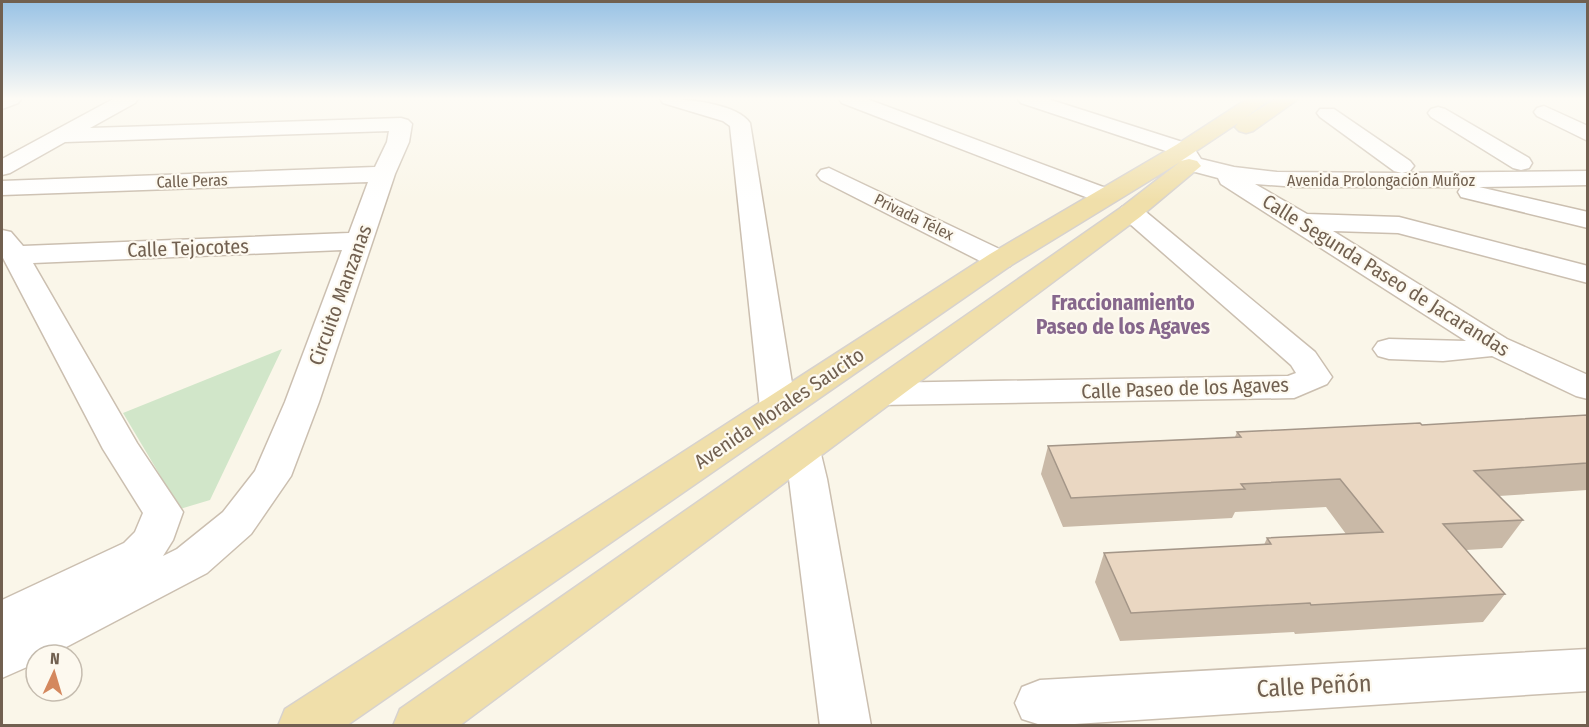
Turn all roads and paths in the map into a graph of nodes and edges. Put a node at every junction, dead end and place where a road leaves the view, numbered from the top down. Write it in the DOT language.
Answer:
graph roads {
  1 [pos="64,133"];
  2 [pos="146,133"];
  3 [pos="400,133"];
  4 [pos="741,133"];
  5 [pos="936,133"];
  6 [pos="1128,133"];
  7 [pos="1141,133"];
  8 [pos="1221,133"];
  9 [pos="1236,133"];
  10 [pos="1355,133"];
  11 [pos="1471,133"];
  12 [pos="58,136"];
  13 [pos="1199,157"];
  14 [pos="1521,163"];
  15 [pos="1587,163"];
  16 [pos="1446,165"];
  17 [pos="2,168"];
  18 [pos="1411,173"];
  19 [pos="384,174"];
  20 [pos="829,175"];
  21 [pos="1587,178"];
  22 [pos="1466,180"];
  23 [pos="2,188"];
  24 [pos="1118,204"];
  25 [pos="1587,220"];
  26 [pos="1301,222"];
  27 [pos="360,241"];
  28 [pos="8,246"];
  29 [pos="1000,260"];
  30 [pos="1587,275"];
  31 [pos="1496,346"];
  32 [pos="1389,349"];
  33 [pos="1587,388"];
  34 [pos="878,394"];
  35 [pos="778,408"];
  36 [pos="801,450"];
  37 [pos="2,621"];
  38 [pos="2,657"];
  39 [pos="1587,670"];
  40 [pos="1040,703"];
  41 [pos="321,720"];
  42 [pos="418,726"];
  43 [pos="846,726"];
  1 -- 12 [label="street, Circuito Manzanas"];
  2 -- 12 [label="street, Circuito Manzanas"];
  3 -- 19 [label="street, Circuito Manzanas"];
  4 -- 35 [label="street"];
  5 -- 24 [label="street"];
  6 -- 13 [label="street"];
  7 -- 13 [label="street"];
  8 -- 13 [label="main road, Avenida Morales Saucito"];
  9 -- 13 [label="main road, Avenida Morales Saucito"];
  10 -- 18 [label="street"];
  11 -- 14 [label="street"];
  12 -- 17 [label="street, Circuito Manzanas"];
  13 -- 18 [label="street, Avenida Prolongación Muñoz"];
  13 -- 24 [label="main road, Avenida Morales Saucito"];
  13 -- 26 [label="street, Calle Segunda Paseo de Jacarandas"];
  14 -- 15 [label="street, Avenida Prolongación Muñoz"];
  14 -- 16 [label="street, Avenida Prolongación Muñoz"];
  16 -- 18 [label="street, Avenida Prolongación Muñoz"];
  16 -- 22 [label="street"];
  18 -- 22 [label="street, Avenida Prolongación Muñoz"];
  18 -- 25 [label="street"];
  19 -- 23 [label="street, Calle Peras"];
  19 -- 27 [label="street, Circuito Manzanas"];
  20 -- 29 [label="street, Privada Télex"];
  21 -- 22 [label="street, Avenida Prolongación Muñoz"];
  24 -- 29 [label="main road, Avenida Morales Saucito"];
  24 -- 34 [label="main road, Avenida Morales Saucito"];
  24 -- 34 [label="street, Calle Paseo de los Agaves"];
  26 -- 30 [label="street"];
  26 -- 31 [label="street, Calle Segunda Paseo de Jacarandas"];
  27 -- 28 [label="street, Calle Tejocotes"];
  27 -- 38 [label="street, Circuito Manzanas"];
  28 -- 37 [label="street"];
  29 -- 35 [label="main road, Avenida Morales Saucito"];
  31 -- 32 [label="street"];
  31 -- 33 [label="street, Calle Segunda Paseo de Jacarandas"];
  34 -- 36 [label="main road, Avenida Morales Saucito"];
  35 -- 41 [label="main road, Avenida Morales Saucito"];
  36 -- 42 [label="main road, Avenida Morales Saucito"];
  36 -- 43 [label="street"];
  39 -- 40 [label="street, Calle Peñón"];
}
